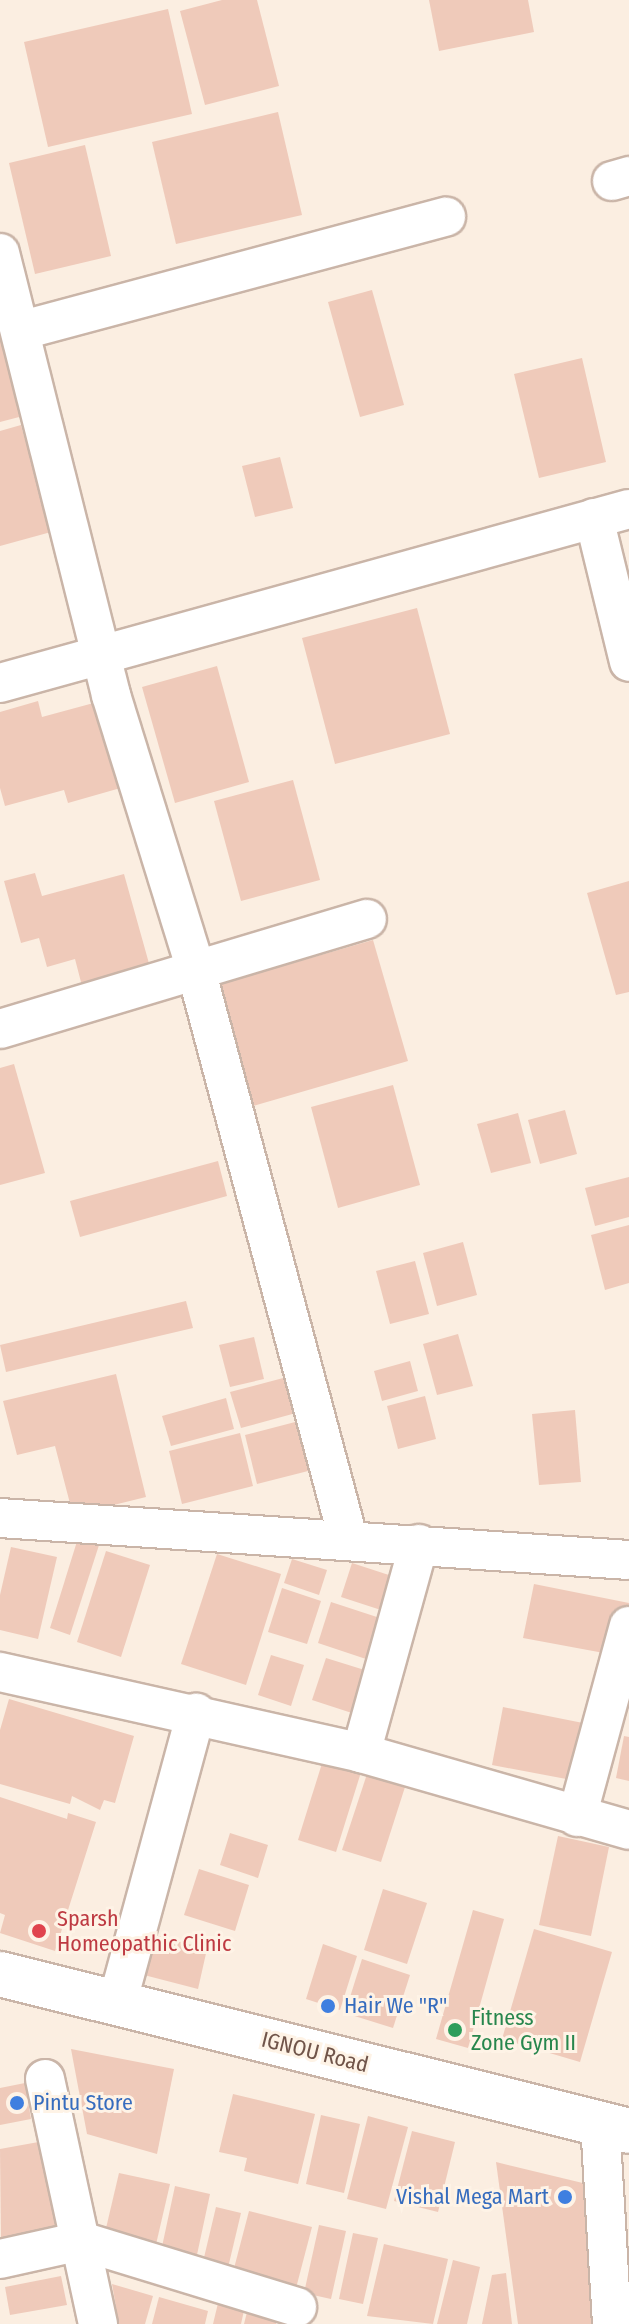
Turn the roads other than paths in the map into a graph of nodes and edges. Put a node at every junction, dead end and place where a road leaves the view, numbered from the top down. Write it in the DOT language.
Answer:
graph roads {
  1 [pos="446,217"];
  2 [pos="0,253"];
  3 [pos="23,330"];
  4 [pos="612,513"];
  5 [pos="103,658"];
  6 [pos="629,662"];
  7 [pos="0,683"];
  8 [pos="367,919"];
  9 [pos="196,970"];
  10 [pos="0,1029"];
  11 [pos="0,1518"];
  12 [pos="348,1538"];
  13 [pos="419,1544"];
  14 [pos="629,1560"];
  15 [pos="629,1626"];
  16 [pos="0,1672"];
  17 [pos="196,1713"];
  18 [pos="361,1753"];
  19 [pos="577,1817"];
  20 [pos="629,1830"];
  21 [pos="0,1974"];
  22 [pos="117,2004"];
  23 [pos="45,2079"];
  24 [pos="614,2127"];
  25 [pos="81,2241"];
  26 [pos="0,2259"];
  27 [pos="297,2307"];
  28 [pos="98,2324"];
  29 [pos="612,2324"];
  1 -- 3 [label="street"];
  2 -- 3 [label="street"];
  3 -- 5 [label="street"];
  4 -- 5 [label="street"];
  4 -- 6 [label="street"];
  5 -- 7 [label="street"];
  5 -- 9 [label="street"];
  8 -- 9 [label="street"];
  9 -- 10 [label="street"];
  9 -- 12 [label="street"];
  11 -- 12 [label="street"];
  12 -- 13 [label="street"];
  13 -- 14 [label="street"];
  13 -- 18 [label="street"];
  15 -- 19 [label="street"];
  16 -- 17 [label="street"];
  17 -- 18 [label="street"];
  17 -- 22 [label="street"];
  18 -- 19 [label="street"];
  19 -- 20 [label="street"];
  21 -- 22 [label="street, IGNOU Road"];
  22 -- 24 [label="street, IGNOU Road"];
  23 -- 25 [label="street"];
  24 -- 29 [label="street"];
  25 -- 26 [label="street"];
  25 -- 27 [label="street"];
  25 -- 28 [label="street"];
}
